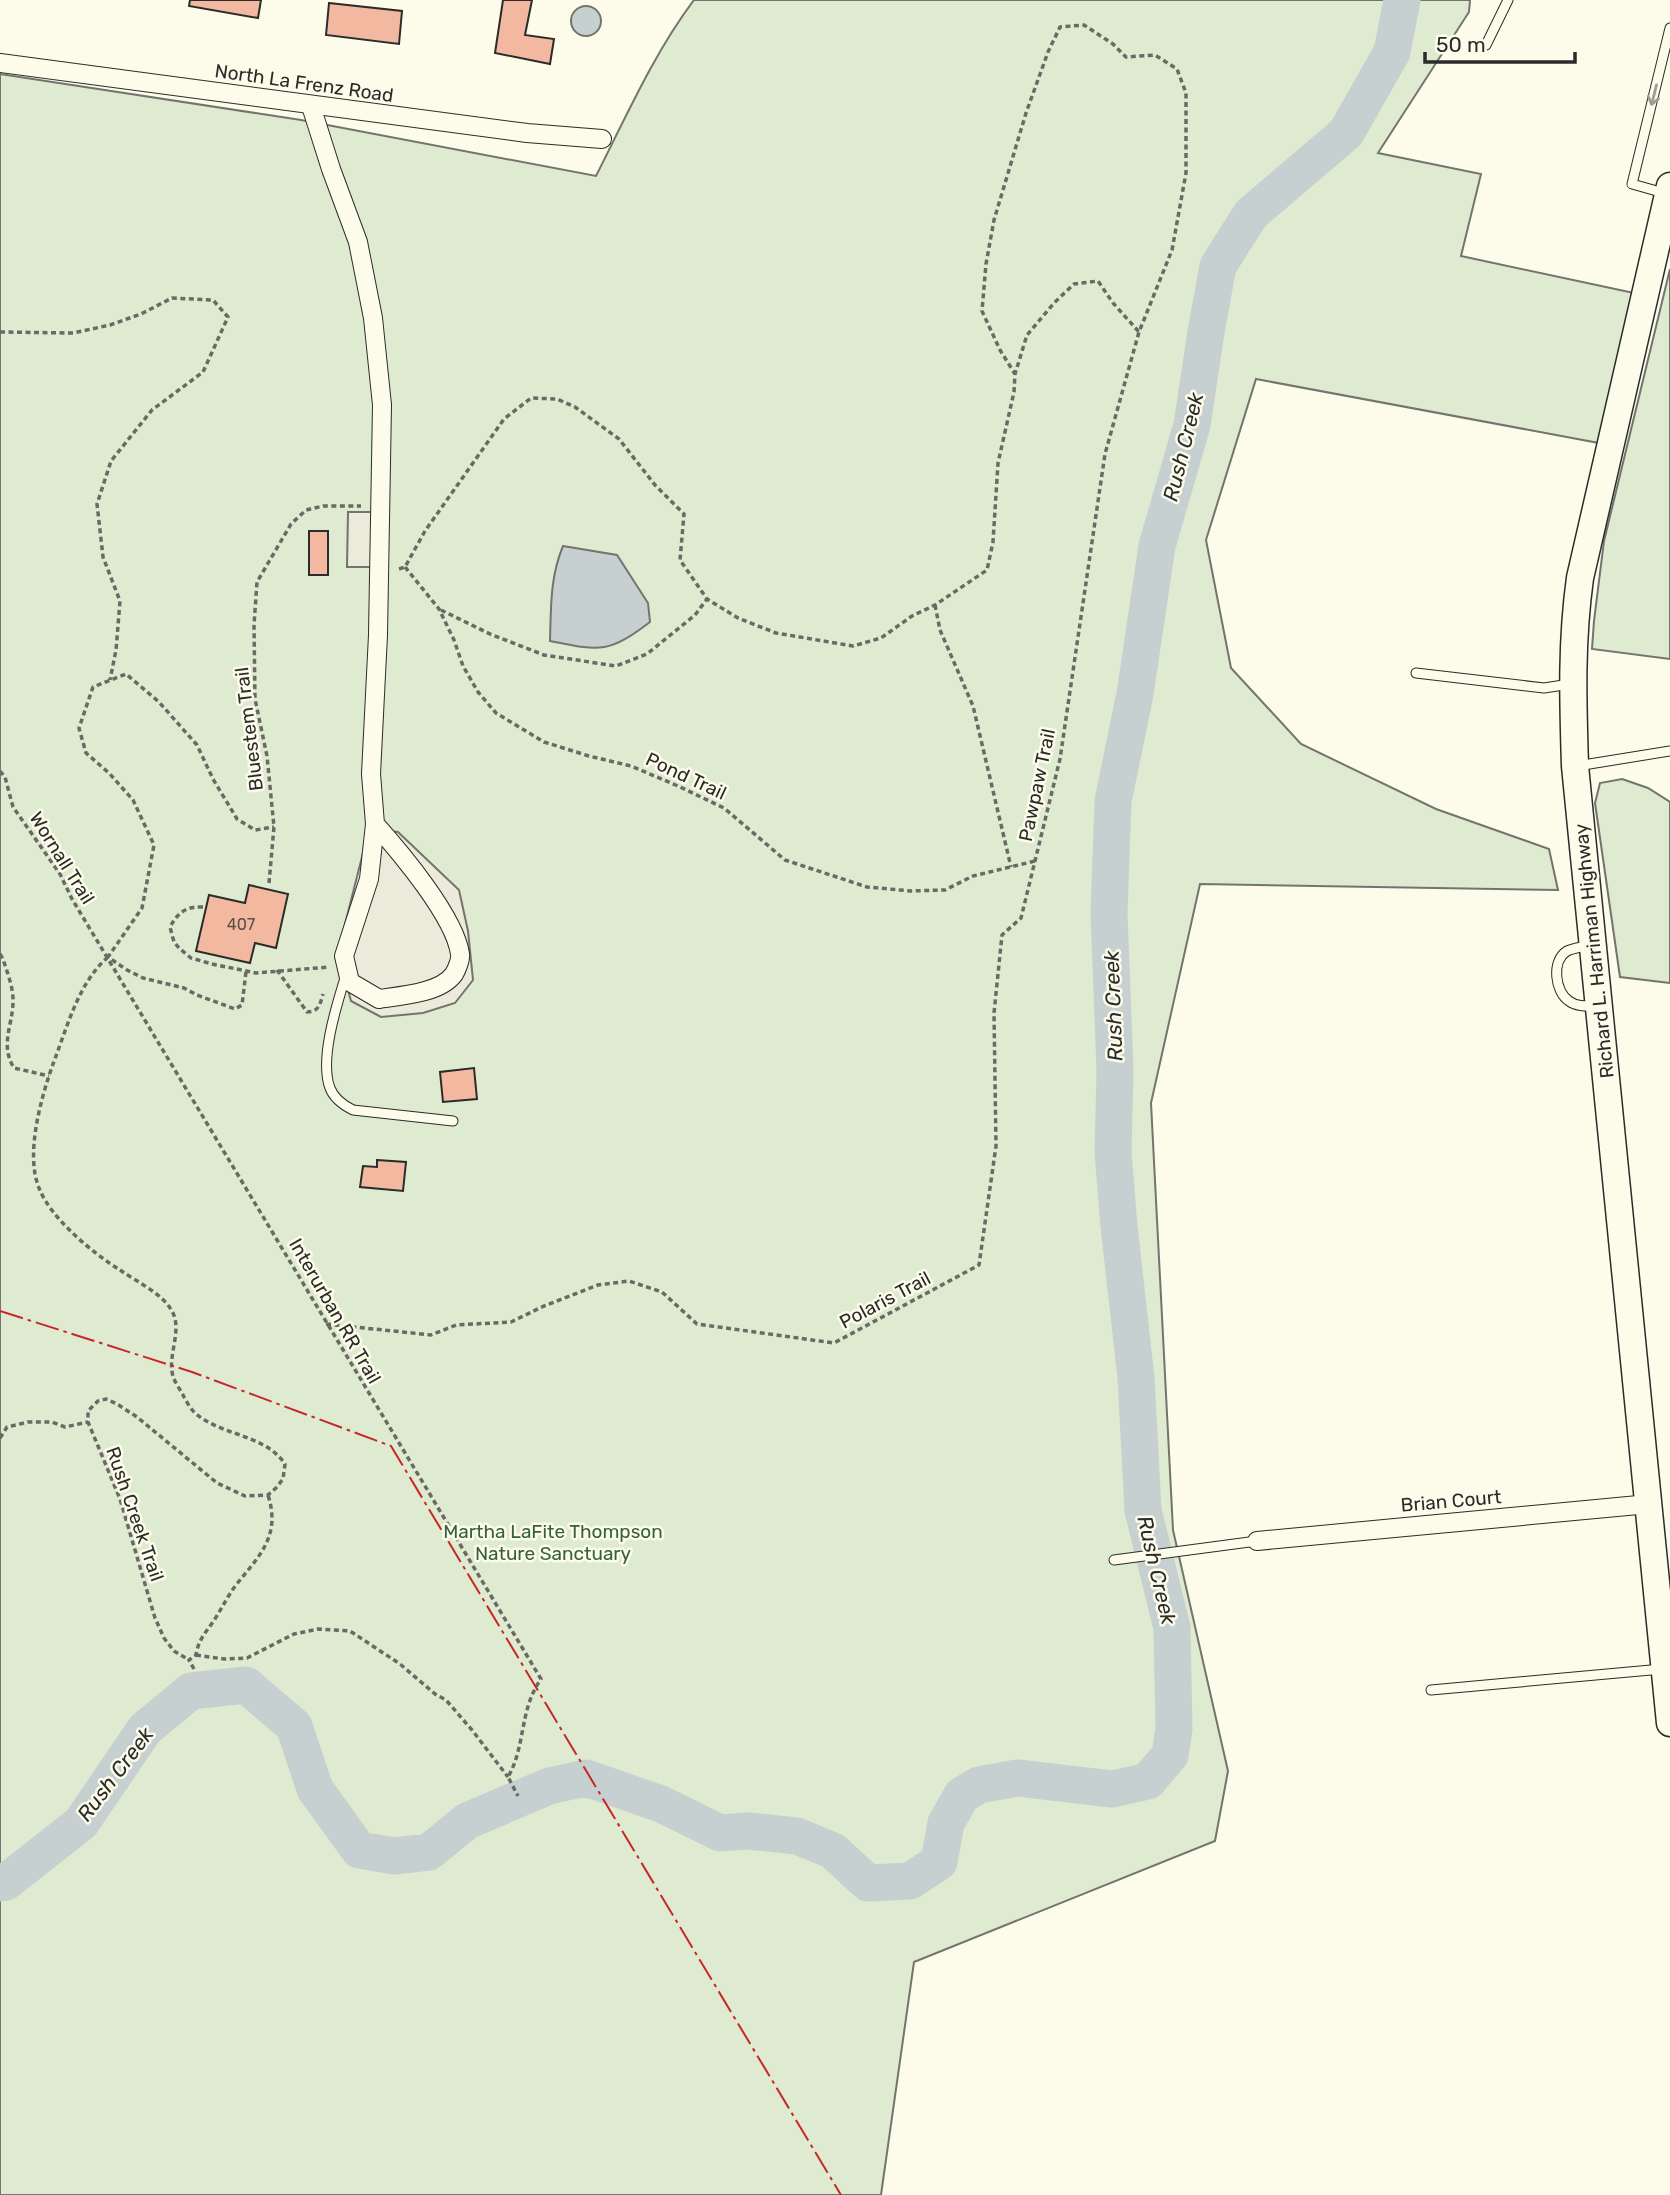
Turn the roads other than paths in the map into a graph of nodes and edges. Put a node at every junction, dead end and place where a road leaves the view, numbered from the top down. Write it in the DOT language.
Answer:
graph roads {
  1 [pos="1508,0"];
  2 [pos="1670,28"];
  3 [pos="1486,45"];
  4 [pos="0,63"];
  5 [pos="311,106"];
  6 [pos="602,139"];
  7 [pos="1669,190"];
  8 [pos="1416,673"];
  9 [pos="1572,684"];
  10 [pos="1670,751"];
  11 [pos="1575,766"];
  12 [pos="375,824"];
  13 [pos="1594,944"];
  14 [pos="346,967"];
  15 [pos="1600,1006"];
  16 [pos="453,1121"];
  17 [pos="1649,1504"];
  18 [pos="1257,1541"];
  19 [pos="1114,1560"];
  20 [pos="1667,1668"];
  21 [pos="1431,1690"];
  22 [pos="1670,1723"];
  1 -- 3 [label="lane"];
  2 -- 7 [label="lane, one-way"];
  4 -- 5 [label="street, North La Frenz Road"];
  5 -- 6 [label="street, North La Frenz Road"];
  5 -- 12 [label="street"];
  7 -- 9 [label="street, Richard L. Harriman Highway"];
  8 -- 9 [label="lane"];
  9 -- 11 [label="street, Richard L. Harriman Highway"];
  10 -- 11 [label="lane"];
  11 -- 13 [label="street, Richard L. Harriman Highway"];
  12 -- 14 [label="street"];
  12 -- 14 [label="street"];
  13 -- 15 [label="street, Richard L. Harriman Highway"];
  13 -- 15 [label="lane"];
  14 -- 16 [label="lane"];
  15 -- 17 [label="street, Richard L. Harriman Highway"];
  17 -- 18 [label="street, Brian Court"];
  17 -- 20 [label="street, Richard L. Harriman Highway"];
  18 -- 19 [label="lane"];
  20 -- 21 [label="lane"];
  20 -- 22 [label="street, Richard L. Harriman Highway"];
}
